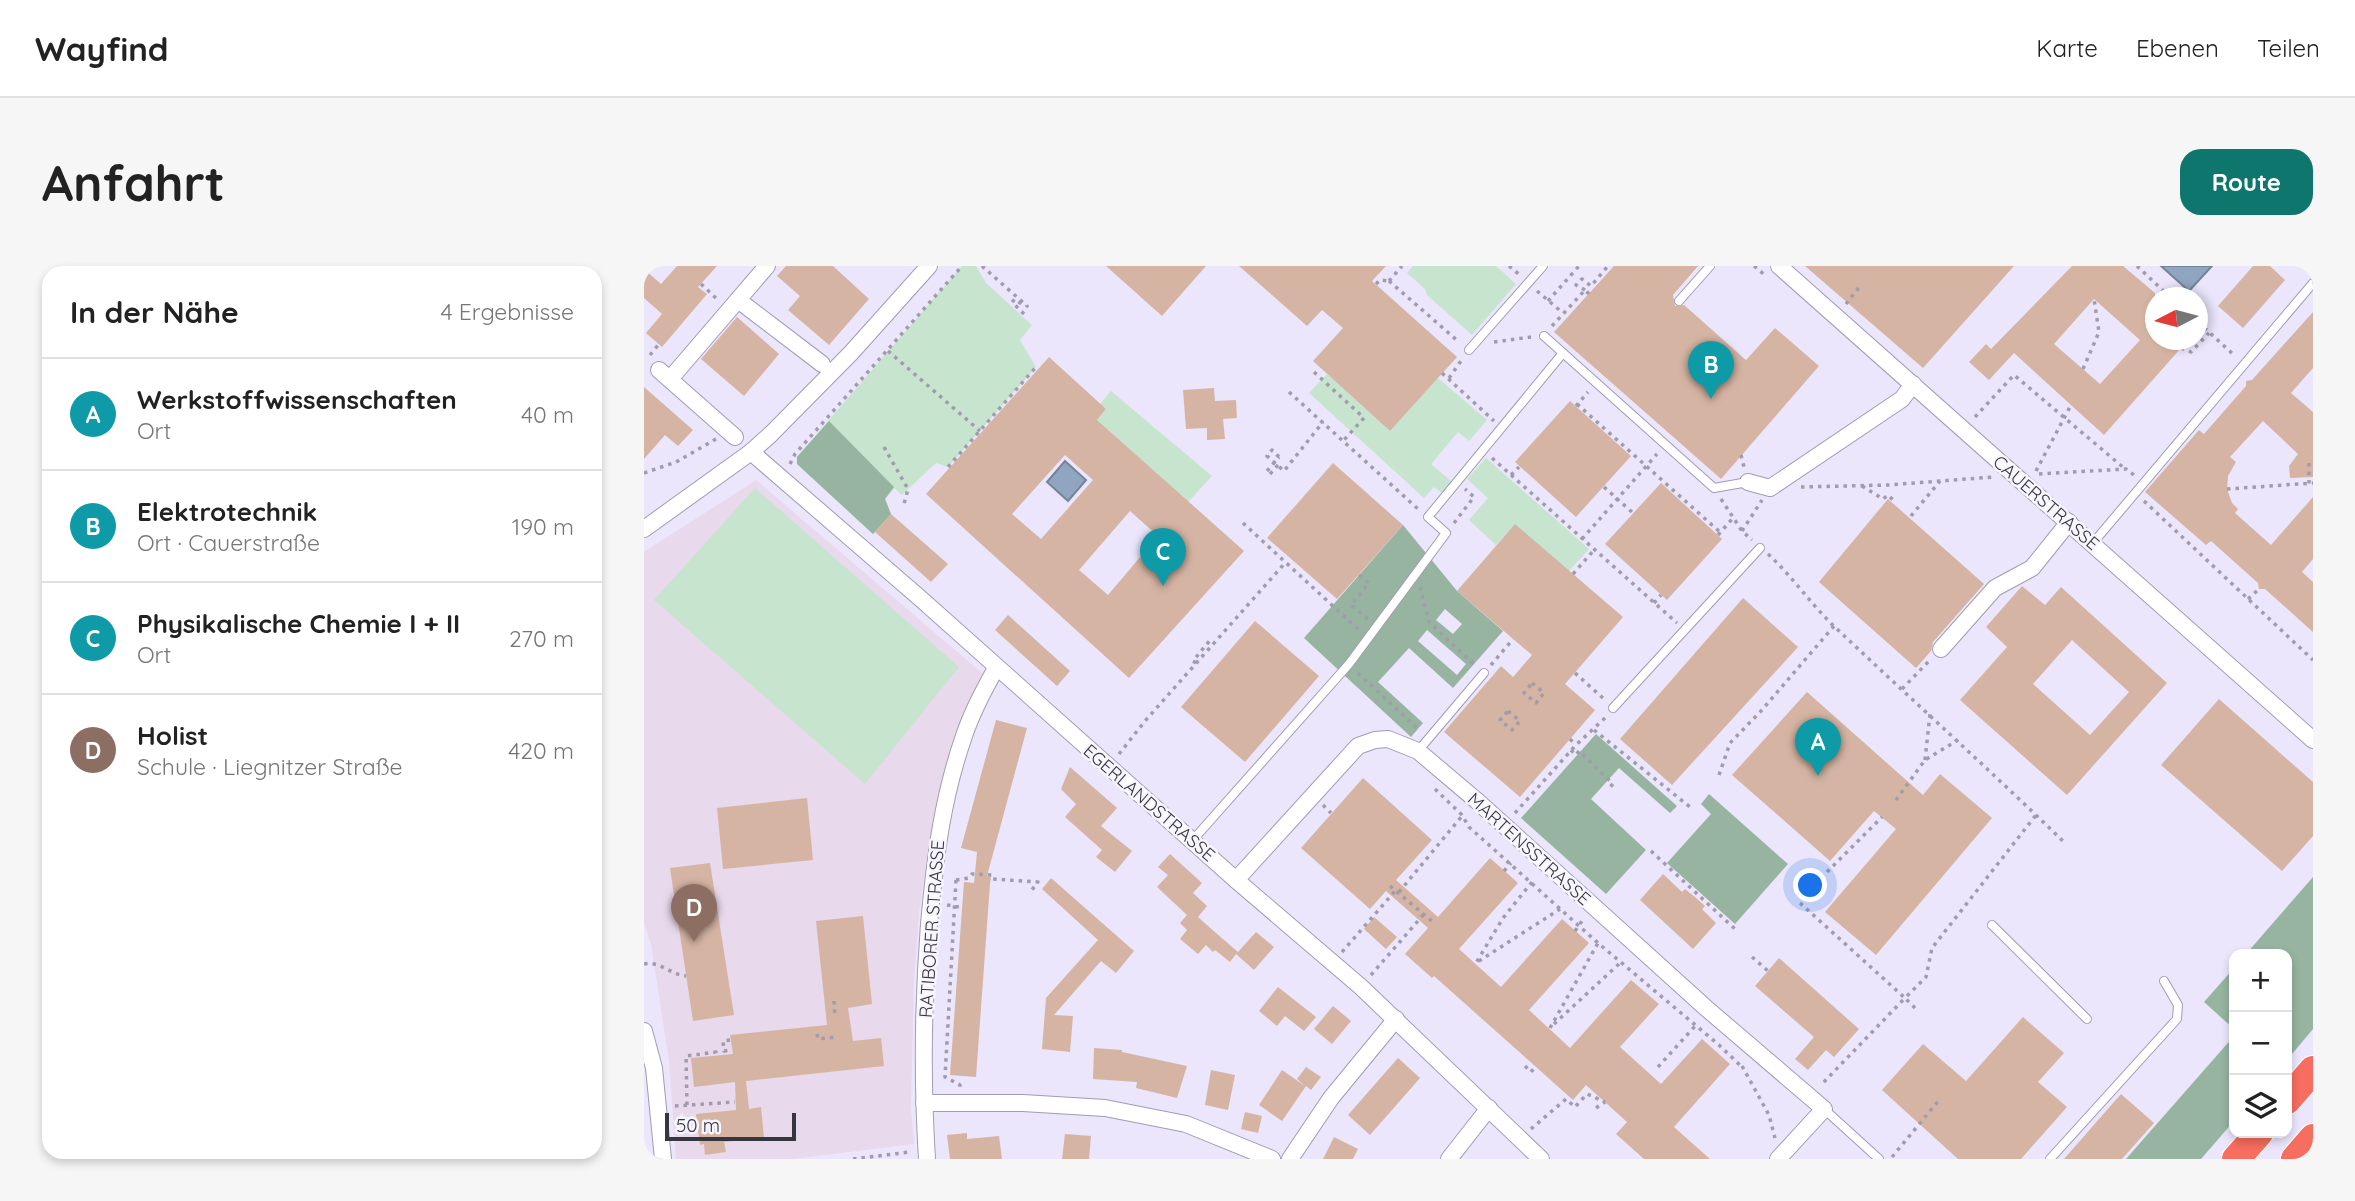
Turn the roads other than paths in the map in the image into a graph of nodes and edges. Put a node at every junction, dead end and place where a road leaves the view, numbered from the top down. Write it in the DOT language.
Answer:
graph roads {
  1 [pos="767,266"];
  2 [pos="929,266"];
  3 [pos="1543,266"];
  4 [pos="1710,266"];
  5 [pos="1779,266"];
  6 [pos="2313,283"];
  7 [pos="1679,300"];
  8 [pos="729,304"];
  9 [pos="1544,336"];
  10 [pos="1469,350"];
  11 [pos="1563,353"];
  12 [pos="822,364"];
  13 [pos="1913,384"];
  14 [pos="729,434"];
  15 [pos="751,452"];
  16 [pos="1748,482"];
  17 [pos="2069,522"];
  18 [pos="644,529"];
  19 [pos="2093,543"];
  20 [pos="1760,548"];
  21 [pos="1941,649"];
  22 [pos="996,668"];
  23 [pos="1484,673"];
  24 [pos="1614,708"];
  25 [pos="2313,740"];
  26 [pos="1422,744"];
  27 [pos="1192,841"];
  28 [pos="1236,880"];
  29 [pos="1992,925"];
  30 [pos="2164,981"];
  31 [pos="1396,1019"];
  32 [pos="2087,1020"];
  33 [pos="644,1031"];
  34 [pos="2313,1070"];
  35 [pos="2292,1094"];
  36 [pos="924,1103"];
  37 [pos="1489,1108"];
  38 [pos="1824,1109"];
  39 [pos="2255,1138"];
  40 [pos="2313,1138"];
  41 [pos="927,1155"];
  42 [pos="1779,1158"];
  43 [pos="663,1159"];
  44 [pos="1272,1159"];
  45 [pos="1290,1159"];
  46 [pos="1449,1159"];
  47 [pos="1541,1159"];
  48 [pos="1880,1159"];
  49 [pos="2050,1159"];
  50 [pos="2236,1159"];
  51 [pos="2295,1159"];
  1 -- 8 [label="street"];
  2 -- 15 [label="street"];
  3 -- 10 [label="lane"];
  4 -- 7 [label="lane"];
  5 -- 13 [label="street, CAUERSTRASSE"];
  6 -- 19 [label="lane"];
  8 -- 12 [label="street"];
  8 -- 14 [label="street"];
  9 -- 11 [label="lane"];
  11 -- 16 [label="lane"];
  11 -- 27 [label="lane"];
  13 -- 16 [label="street"];
  13 -- 17 [label="street, CAUERSTRASSE"];
  15 -- 18 [label="street"];
  15 -- 22 [label="street, EGERLANDSTRASSE"];
  17 -- 19 [label="street, CAUERSTRASSE"];
  17 -- 21 [label="street"];
  19 -- 25 [label="street, CAUERSTRASSE"];
  20 -- 24 [label="lane"];
  22 -- 27 [label="street, EGERLANDSTRASSE"];
  22 -- 36 [label="street, RATIBORER STRASSE"];
  23 -- 26 [label="lane"];
  26 -- 28 [label="street, MARTENSSTRASSE"];
  26 -- 38 [label="street, MARTENSSTRASSE"];
  27 -- 28 [label="street, EGERLANDSTRASSE"];
  28 -- 31 [label="street, EGERLANDSTRASSE"];
  29 -- 32 [label="lane"];
  30 -- 49 [label="lane"];
  31 -- 37 [label="street, EGERLANDSTRASSE"];
  31 -- 45 [label="street"];
  33 -- 43 [label="street"];
  34 -- 35 [label="highway"];
  36 -- 41 [label="street, RATIBORER STRASSE"];
  36 -- 44 [label="street"];
  37 -- 46 [label="street"];
  37 -- 47 [label="street, EGERLANDSTRASSE"];
  38 -- 42 [label="street"];
  38 -- 48 [label="lane"];
  39 -- 50 [label="highway"];
  40 -- 51 [label="highway"];
}
